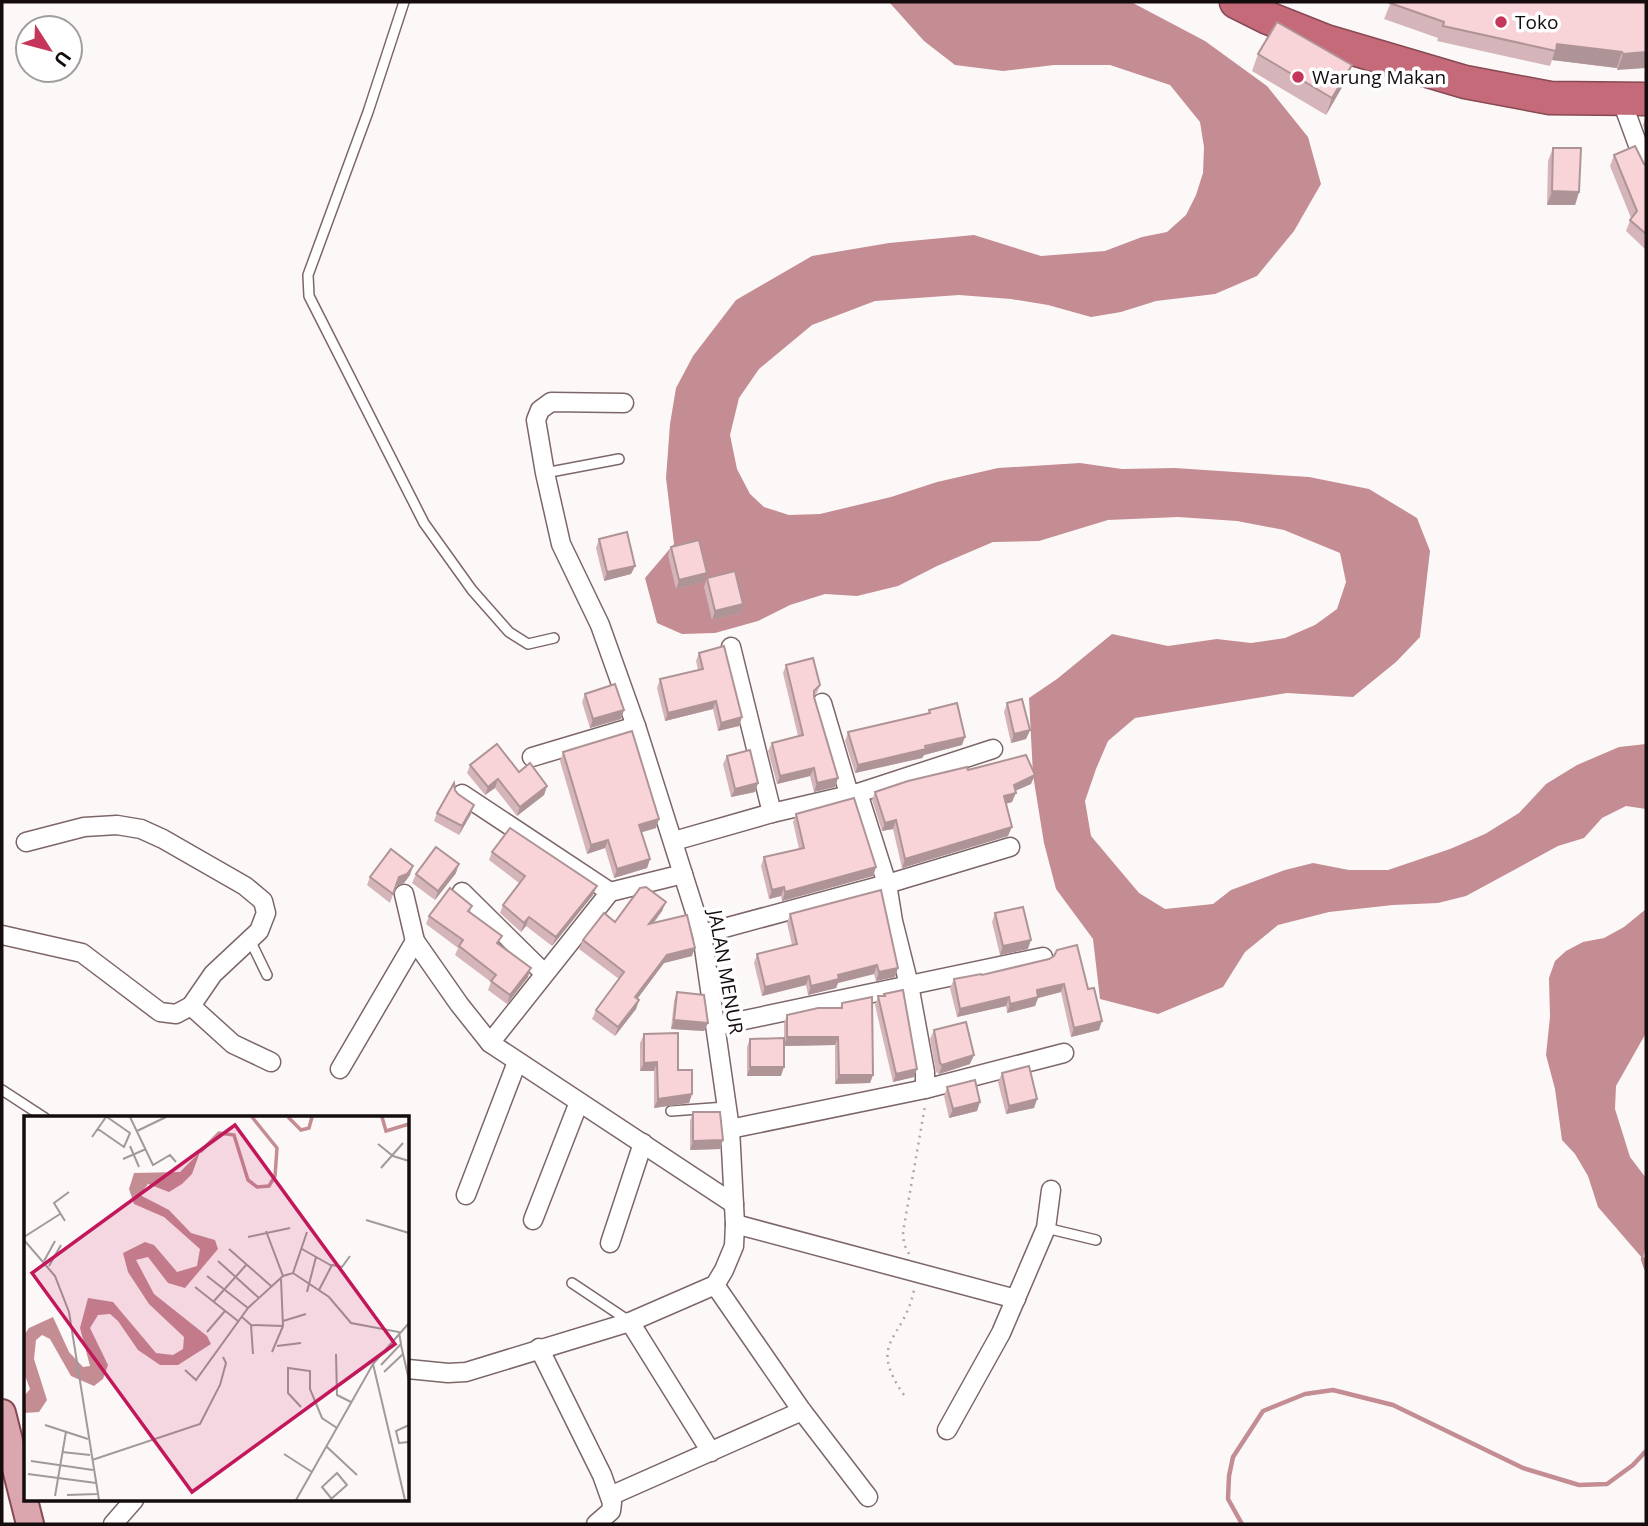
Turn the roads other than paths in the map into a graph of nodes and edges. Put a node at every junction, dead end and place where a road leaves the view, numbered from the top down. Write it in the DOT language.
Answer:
graph roads {
  1 [pos="404,2"];
  2 [pos="1236,2"];
  3 [pos="1633,99"];
  4 [pos="1646,167"];
  5 [pos="624,403"];
  6 [pos="619,459"];
  7 [pos="545,473"];
  8 [pos="554,638"];
  9 [pos="731,648"];
  10 [pos="822,703"];
  11 [pos="636,726"];
  12 [pos="993,749"];
  13 [pos="533,757"];
  14 [pos="462,794"];
  15 [pos="853,794"];
  16 [pos="772,813"];
  17 [pos="674,841"];
  18 [pos="26,842"];
  19 [pos="1010,848"];
  20 [pos="683,874"];
  21 [pos="887,884"];
  22 [pos="462,892"];
  23 [pos="610,892"];
  24 [pos="404,894"];
  25 [pos="702,934"];
  26 [pos="2,935"];
  27 [pos="250,940"];
  28 [pos="415,941"];
  29 [pos="1043,957"];
  30 [pos="544,974"];
  31 [pos="267,975"];
  32 [pos="909,985"];
  33 [pos="191,1006"];
  34 [pos="716,1026"];
  35 [pos="490,1043"];
  36 [pos="1064,1053"];
  37 [pos="271,1062"];
  38 [pos="517,1062"];
  39 [pos="340,1069"];
  40 [pos="925,1089"];
  41 [pos="2,1090"];
  42 [pos="579,1102"];
  43 [pos="726,1107"];
  44 [pos="671,1111"];
  45 [pos="42,1116"];
  46 [pos="730,1129"];
  47 [pos="643,1143"];
  48 [pos="1051,1190"];
  49 [pos="466,1195"];
  50 [pos="734,1204"];
  51 [pos="533,1220"];
  52 [pos="735,1224"];
  53 [pos="1045,1228"];
  54 [pos="1096,1240"];
  55 [pos="610,1243"];
  56 [pos="572,1283"];
  57 [pos="715,1285"];
  58 [pos="1016,1299"];
  59 [pos="630,1322"];
  60 [pos="539,1348"];
  61 [pos="410,1369"];
  62 [pos="802,1411"];
  63 [pos="2,1413"];
  64 [pos="947,1430"];
  65 [pos="710,1452"];
  66 [pos="610,1496"];
  67 [pos="868,1497"];
  68 [pos="24,1500"];
  69 [pos="24,1502"];
  70 [pos="132,1502"];
  71 [pos="30,1524"];
  72 [pos="113,1524"];
  73 [pos="596,1524"];
  1 -- 8 [label="lane"];
  2 -- 3 [label="highway"];
  3 -- 4 [label="street"];
  5 -- 7 [label="street, JALAN MENUR"];
  6 -- 7 [label="lane"];
  7 -- 11 [label="street, JALAN MENUR"];
  9 -- 16 [label="street"];
  10 -- 15 [label="street"];
  11 -- 13 [label="street"];
  11 -- 17 [label="street, JALAN MENUR"];
  12 -- 15 [label="street"];
  14 -- 23 [label="street"];
  15 -- 16 [label="street"];
  15 -- 21 [label="street"];
  16 -- 17 [label="street"];
  17 -- 20 [label="street, JALAN MENUR"];
  18 -- 27 [label="street"];
  19 -- 21 [label="street"];
  20 -- 23 [label="street"];
  20 -- 25 [label="street, JALAN MENUR"];
  21 -- 25 [label="street"];
  21 -- 32 [label="street"];
  22 -- 30 [label="street"];
  23 -- 30 [label="street"];
  24 -- 28 [label="street"];
  25 -- 34 [label="street, JALAN MENUR"];
  26 -- 33 [label="street"];
  27 -- 31 [label="lane"];
  27 -- 33 [label="street"];
  28 -- 35 [label="street"];
  28 -- 39 [label="street"];
  29 -- 32 [label="street"];
  30 -- 35 [label="street"];
  32 -- 34 [label="street"];
  32 -- 40 [label="street"];
  33 -- 37 [label="street"];
  34 -- 43 [label="street, JALAN MENUR"];
  35 -- 38 [label="street"];
  36 -- 40 [label="street"];
  38 -- 42 [label="street"];
  38 -- 49 [label="street"];
  40 -- 46 [label="street"];
  41 -- 45 [label="lane"];
  42 -- 47 [label="street"];
  42 -- 51 [label="street"];
  43 -- 44 [label="lane"];
  43 -- 46 [label="street, JALAN MENUR"];
  46 -- 50 [label="street, JALAN MENUR"];
  47 -- 50 [label="street"];
  47 -- 55 [label="street"];
  48 -- 53 [label="street"];
  50 -- 52 [label="street, JALAN MENUR"];
  52 -- 57 [label="street, JALAN MENUR"];
  52 -- 58 [label="street"];
  53 -- 54 [label="lane"];
  53 -- 58 [label="street"];
  56 -- 59 [label="lane"];
  57 -- 59 [label="street"];
  57 -- 62 [label="street"];
  58 -- 64 [label="street"];
  59 -- 60 [label="street"];
  59 -- 65 [label="street"];
  60 -- 61 [label="street"];
  60 -- 66 [label="street"];
  62 -- 65 [label="street"];
  62 -- 67 [label="street"];
  63 -- 68 [label="main road"];
  65 -- 66 [label="street"];
  66 -- 73 [label="street"];
  69 -- 71 [label="main road"];
  70 -- 72 [label="street"];
}
